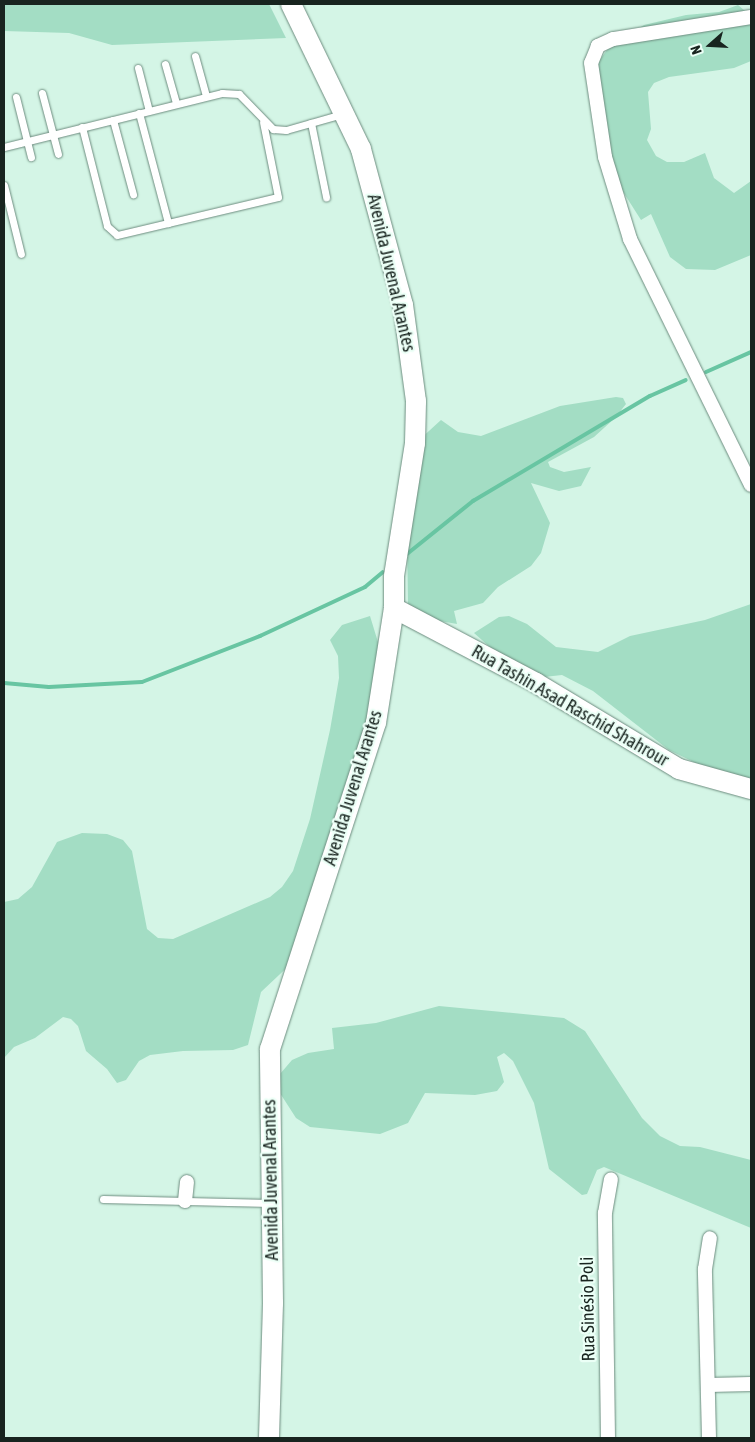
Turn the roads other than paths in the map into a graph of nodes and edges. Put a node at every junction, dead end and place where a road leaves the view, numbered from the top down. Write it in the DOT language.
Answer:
graph roads {
  1 [pos="290,4"];
  2 [pos="751,17"];
  3 [pos="195,56"];
  4 [pos="165,64"];
  5 [pos="138,68"];
  6 [pos="42,93"];
  7 [pos="16,96"];
  8 [pos="206,96"];
  9 [pos="176,103"];
  10 [pos="149,111"];
  11 [pos="139,113"];
  12 [pos="345,113"];
  13 [pos="113,120"];
  14 [pos="263,122"];
  15 [pos="311,123"];
  16 [pos="82,127"];
  17 [pos="54,134"];
  18 [pos="27,141"];
  19 [pos="4,147"];
  20 [pos="58,154"];
  21 [pos="31,158"];
  22 [pos="4,185"];
  23 [pos="133,194"];
  24 [pos="326,198"];
  25 [pos="168,223"];
  26 [pos="21,254"];
  27 [pos="751,485"];
  28 [pos="394,608"];
  29 [pos="751,789"];
  30 [pos="611,1180"];
  31 [pos="187,1182"];
  32 [pos="103,1199"];
  33 [pos="184,1201"];
  34 [pos="271,1203"];
  35 [pos="710,1238"];
  36 [pos="751,1384"];
  37 [pos="709,1385"];
  38 [pos="269,1438"];
  39 [pos="608,1438"];
  40 [pos="709,1438"];
  1 -- 12 [label="street, Avenida Juvenal Arantes"];
  2 -- 27 [label="street"];
  3 -- 8 [label="lane"];
  4 -- 9 [label="lane"];
  5 -- 10 [label="lane"];
  6 -- 17 [label="lane"];
  7 -- 18 [label="lane"];
  8 -- 9 [label="lane"];
  8 -- 14 [label="lane"];
  9 -- 10 [label="lane"];
  10 -- 11 [label="lane"];
  11 -- 13 [label="lane"];
  11 -- 25 [label="lane"];
  12 -- 15 [label="lane"];
  12 -- 28 [label="street, Avenida Juvenal Arantes"];
  13 -- 16 [label="lane"];
  13 -- 23 [label="lane"];
  14 -- 15 [label="lane"];
  14 -- 25 [label="lane"];
  15 -- 24 [label="lane"];
  16 -- 17 [label="lane"];
  16 -- 25 [label="lane"];
  17 -- 18 [label="lane"];
  17 -- 20 [label="lane"];
  18 -- 19 [label="lane"];
  18 -- 21 [label="lane"];
  22 -- 26 [label="lane"];
  28 -- 29 [label="street, Rua Tashin Asad Raschid Shahrour"];
  28 -- 34 [label="street, Avenida Juvenal Arantes"];
  30 -- 39 [label="street, Rua Sinésio Poli"];
  31 -- 33 [label="street"];
  32 -- 33 [label="lane"];
  33 -- 34 [label="lane"];
  34 -- 38 [label="street, Avenida Juvenal Arantes"];
  35 -- 37 [label="street"];
  36 -- 37 [label="street"];
  37 -- 40 [label="street"];
}
